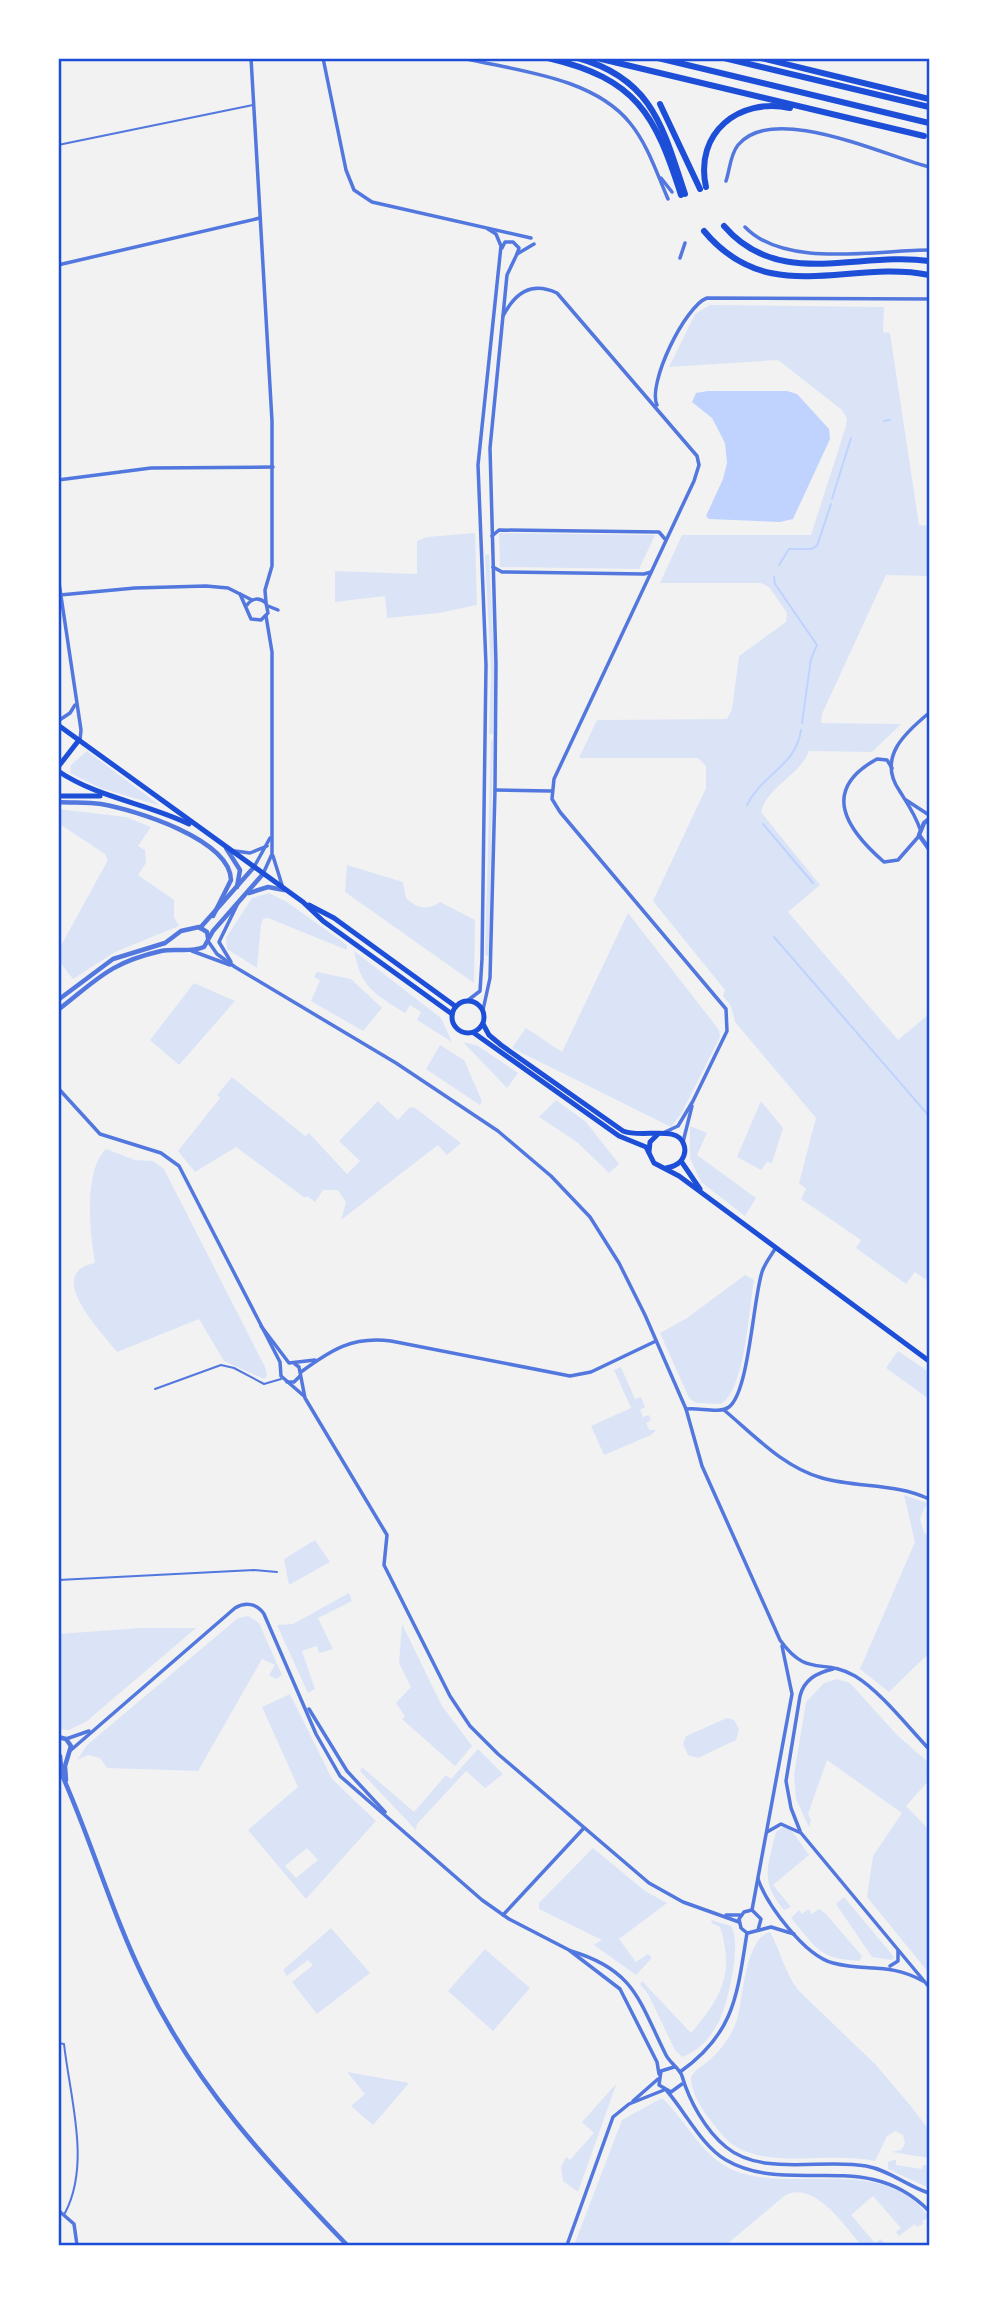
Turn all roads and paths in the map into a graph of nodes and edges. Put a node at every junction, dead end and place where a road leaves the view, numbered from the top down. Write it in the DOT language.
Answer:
graph roads {
  1 [pos="251,58"];
  2 [pos="323,58"];
  3 [pos="463,58"];
  4 [pos="548,58"];
  5 [pos="578,58"];
  6 [pos="597,58"];
  7 [pos="658,58"];
  8 [pos="724,58"];
  9 [pos="761,58"];
  10 [pos="929,99"];
  11 [pos="660,104"];
  12 [pos="254,105"];
  13 [pos="929,107"];
  14 [pos="929,123"];
  15 [pos="927,136"];
  16 [pos="58,145"];
  17 [pos="929,167"];
  18 [pos="657,174"];
  19 [pos="728,180"];
  20 [pos="672,192"];
  21 [pos="668,199"];
  22 [pos="261,218"];
  23 [pos="726,226"];
  24 [pos="745,226"];
  25 [pos="488,229"];
  26 [pos="704,231"];
  27 [pos="531,238"];
  28 [pos="685,243"];
  29 [pos="534,244"];
  30 [pos="929,250"];
  31 [pos="500,253"];
  32 [pos="517,254"];
  33 [pos="680,258"];
  34 [pos="929,261"];
  35 [pos="58,265"];
  36 [pos="929,275"];
  37 [pos="929,299"];
  38 [pos="503,316"];
  39 [pos="658,407"];
  40 [pos="273,467"];
  41 [pos="58,480"];
  42 [pos="491,538"];
  43 [pos="666,542"];
  44 [pos="492,565"];
  45 [pos="652,571"];
  46 [pos="58,576"];
  47 [pos="265,590"];
  48 [pos="239,593"];
  49 [pos="60,595"];
  50 [pos="254,599"];
  51 [pos="247,605"];
  52 [pos="267,605"];
  53 [pos="267,615"];
  54 [pos="257,621"];
  55 [pos="267,626"];
  56 [pos="75,702"];
  57 [pos="929,713"];
  58 [pos="58,723"];
  59 [pos="79,740"];
  60 [pos="892,768"];
  61 [pos="58,769"];
  62 [pos="495,790"];
  63 [pos="551,791"];
  64 [pos="58,796"];
  65 [pos="106,796"];
  66 [pos="905,798"];
  67 [pos="58,802"];
  68 [pos="929,817"];
  69 [pos="920,828"];
  70 [pos="202,830"];
  71 [pos="919,835"];
  72 [pos="270,836"];
  73 [pos="267,846"];
  74 [pos="226,847"];
  75 [pos="929,849"];
  76 [pos="272,854"];
  77 [pos="254,867"];
  78 [pos="263,874"];
  79 [pos="236,890"];
  80 [pos="285,890"];
  81 [pos="245,895"];
  82 [pos="238,902"];
  83 [pos="303,902"];
  84 [pos="214,916"];
  85 [pos="200,928"];
  86 [pos="175,937"];
  87 [pos="208,939"];
  88 [pos="179,950"];
  89 [pos="192,951"];
  90 [pos="235,967"];
  91 [pos="58,1000"];
  92 [pos="467,1001"];
  93 [pos="456,1006"];
  94 [pos="58,1010"];
  95 [pos="483,1010"];
  96 [pos="452,1014"];
  97 [pos="483,1024"];
  98 [pos="474,1033"];
  99 [pos="58,1088"];
  100 [pos="693,1101"];
  101 [pos="661,1133"];
  102 [pos="683,1142"];
  103 [pos="649,1152"];
  104 [pos="681,1161"];
  105 [pos="665,1168"];
  106 [pos="706,1197"];
  107 [pos="775,1249"];
  108 [pos="258,1321"];
  109 [pos="656,1341"];
  110 [pos="319,1359"];
  111 [pos="929,1361"];
  112 [pos="289,1363"];
  113 [pos="295,1363"];
  114 [pos="281,1373"];
  115 [pos="300,1374"];
  116 [pos="284,1380"];
  117 [pos="155,1389"];
  118 [pos="305,1398"];
  119 [pos="686,1409"];
  120 [pos="724,1410"];
  121 [pos="929,1499"];
  122 [pos="277,1572"];
  123 [pos="58,1580"];
  124 [pos="780,1640"];
  125 [pos="799,1661"];
  126 [pos="808,1666"];
  127 [pos="787,1668"];
  128 [pos="839,1669"];
  129 [pos="811,1678"];
  130 [pos="790,1683"];
  131 [pos="803,1686"];
  132 [pos="302,1698"];
  133 [pos="91,1730"];
  134 [pos="58,1738"];
  135 [pos="66,1739"];
  136 [pos="929,1749"];
  137 [pos="69,1752"];
  138 [pos="59,1756"];
  139 [pos="66,1785"];
  140 [pos="396,1825"];
  141 [pos="583,1829"];
  142 [pos="767,1832"];
  143 [pos="801,1833"];
  144 [pos="758,1876"];
  145 [pos="752,1910"];
  146 [pos="720,1914"];
  147 [pos="503,1915"];
  148 [pos="740,1915"];
  149 [pos="738,1922"];
  150 [pos="757,1931"];
  151 [pos="747,1933"];
  152 [pos="796,1935"];
  153 [pos="898,1949"];
  154 [pos="569,1950"];
  155 [pos="887,1966"];
  156 [pos="925,1982"];
  157 [pos="929,1987"];
  158 [pos="58,2043"];
  159 [pos="675,2068"];
  160 [pos="680,2072"];
  161 [pos="658,2077"];
  162 [pos="682,2084"];
  163 [pos="665,2091"];
  164 [pos="629,2104"];
  165 [pos="929,2193"];
  166 [pos="58,2210"];
  167 [pos="929,2211"];
  168 [pos="65,2213"];
  169 [pos="77,2245"];
  170 [pos="347,2245"];
  171 [pos="567,2245"];
  1 -- 12 [label="street"];
  2 -- 25 [label="street"];
  3 -- 18 [label="street"];
  4 -- 5 [label="highway"];
  6 -- 15 [label="highway"];
  7 -- 14 [label="highway"];
  8 -- 13 [label="highway"];
  9 -- 10 [label="highway"];
  11 -- 15 [label="highway"];
  12 -- 16 [label="lane"];
  12 -- 22 [label="street"];
  17 -- 19 [label="street"];
  18 -- 20 [label="street"];
  18 -- 21 [label="street"];
  22 -- 35 [label="street"];
  22 -- 40 [label="street"];
  23 -- 34 [label="highway"];
  24 -- 30 [label="street"];
  25 -- 27 [label="street"];
  25 -- 31 [label="street"];
  26 -- 36 [label="highway"];
  28 -- 33 [label="street"];
  29 -- 32 [label="street"];
  31 -- 32 [label="street"];
  31 -- 92 [label="street"];
  32 -- 38 [label="street"];
  37 -- 39 [label="street"];
  38 -- 39 [label="street"];
  38 -- 42 [label="street"];
  39 -- 43 [label="street"];
  40 -- 41 [label="street"];
  40 -- 47 [label="street"];
  42 -- 43 [label="street"];
  42 -- 44 [label="street"];
  43 -- 45 [label="street"];
  44 -- 45 [label="street"];
  44 -- 62 [label="street"];
  45 -- 63 [label="street"];
  46 -- 49 [label="street"];
  47 -- 50 [label="street"];
  47 -- 52 [label="street"];
  48 -- 49 [label="street"];
  48 -- 50 [label="street"];
  48 -- 51 [label="street"];
  49 -- 56 [label="street"];
  50 -- 51 [label="street"];
  50 -- 52 [label="street"];
  51 -- 54 [label="street"];
  52 -- 53 [label="street"];
  52 -- 53 [label="street"];
  53 -- 54 [label="street"];
  53 -- 55 [label="street"];
  54 -- 55 [label="street"];
  55 -- 72 [label="street"];
  56 -- 58 [label="street"];
  56 -- 59 [label="street"];
  57 -- 60 [label="street"];
  58 -- 59 [label="main road"];
  59 -- 61 [label="main road"];
  59 -- 70 [label="main road"];
  60 -- 66 [label="street"];
  60 -- 71 [label="street"];
  61 -- 65 [label="main road"];
  62 -- 63 [label="street"];
  62 -- 95 [label="street"];
  63 -- 100 [label="street"];
  64 -- 65 [label="main road"];
  65 -- 70 [label="main road"];
  66 -- 68 [label="street"];
  66 -- 69 [label="street"];
  67 -- 84 [label="street"];
  68 -- 69 [label="street"];
  69 -- 71 [label="street"];
  70 -- 74 [label="main road"];
  71 -- 75 [label="street"];
  72 -- 73 [label="street"];
  72 -- 76 [label="street"];
  73 -- 74 [label="street"];
  73 -- 77 [label="street"];
  74 -- 77 [label="main road"];
  74 -- 79 [label="street"];
  76 -- 78 [label="street"];
  76 -- 80 [label="street"];
  77 -- 78 [label="main road"];
  77 -- 79 [label="street"];
  78 -- 80 [label="main road"];
  78 -- 81 [label="street"];
  79 -- 84 [label="street"];
  80 -- 81 [label="street"];
  80 -- 83 [label="main road"];
  81 -- 82 [label="street"];
  82 -- 87 [label="street"];
  82 -- 90 [label="street"];
  83 -- 93 [label="main road"];
  83 -- 96 [label="main road"];
  84 -- 85 [label="street"];
  85 -- 86 [label="street"];
  85 -- 87 [label="street"];
  86 -- 88 [label="street"];
  86 -- 91 [label="street"];
  87 -- 89 [label="street"];
  87 -- 90 [label="street"];
  88 -- 89 [label="street"];
  88 -- 94 [label="street"];
  89 -- 90 [label="street"];
  90 -- 109 [label="street"];
  92 -- 93 [label="main road"];
  92 -- 95 [label="main road"];
  93 -- 96 [label="main road"];
  95 -- 97 [label="main road"];
  96 -- 98 [label="main road"];
  97 -- 98 [label="main road"];
  97 -- 101 [label="main road"];
  98 -- 103 [label="main road"];
  99 -- 108 [label="street"];
  100 -- 101 [label="street"];
  100 -- 102 [label="street"];
  101 -- 102 [label="main road"];
  101 -- 103 [label="main road"];
  102 -- 104 [label="main road"];
  103 -- 105 [label="main road"];
  104 -- 105 [label="main road"];
  104 -- 106 [label="main road"];
  105 -- 106 [label="main road"];
  106 -- 107 [label="main road"];
  107 -- 111 [label="main road"];
  107 -- 120 [label="street"];
  108 -- 112 [label="street"];
  108 -- 114 [label="street"];
  109 -- 110 [label="street"];
  109 -- 119 [label="street"];
  110 -- 113 [label="street"];
  110 -- 115 [label="street"];
  112 -- 113 [label="street"];
  112 -- 114 [label="street"];
  113 -- 115 [label="street"];
  114 -- 116 [label="street"];
  115 -- 116 [label="street"];
  115 -- 118 [label="street"];
  116 -- 117 [label="lane"];
  116 -- 118 [label="street"];
  118 -- 141 [label="street"];
  119 -- 120 [label="street"];
  119 -- 124 [label="street"];
  120 -- 121 [label="street"];
  122 -- 123 [label="lane"];
  124 -- 125 [label="street"];
  124 -- 127 [label="street"];
  125 -- 126 [label="street"];
  125 -- 127 [label="street"];
  126 -- 128 [label="street"];
  126 -- 129 [label="street"];
  127 -- 130 [label="street"];
  128 -- 129 [label="street"];
  128 -- 136 [label="street"];
  129 -- 131 [label="street"];
  130 -- 131 [label="street"];
  130 -- 142 [label="street"];
  131 -- 143 [label="street"];
  132 -- 133 [label="street"];
  132 -- 140 [label="street"];
  132 -- 140 [label="street"];
  133 -- 135 [label="street"];
  133 -- 137 [label="street"];
  134 -- 135 [label="street"];
  135 -- 137 [label="street"];
  137 -- 138 [label="street"];
  137 -- 139 [label="street"];
  138 -- 139 [label="street"];
  139 -- 170 [label="street"];
  140 -- 147 [label="street"];
  141 -- 146 [label="street"];
  141 -- 147 [label="street"];
  142 -- 143 [label="street"];
  142 -- 144 [label="street"];
  143 -- 153 [label="street"];
  144 -- 145 [label="street"];
  144 -- 152 [label="street"];
  145 -- 148 [label="street"];
  145 -- 150 [label="street"];
  146 -- 148 [label="street"];
  146 -- 149 [label="street"];
  147 -- 154 [label="street"];
  148 -- 149 [label="street"];
  149 -- 151 [label="street"];
  150 -- 151 [label="street"];
  150 -- 152 [label="street"];
  151 -- 160 [label="street"];
  152 -- 155 [label="street"];
  153 -- 155 [label="street"];
  153 -- 156 [label="street"];
  154 -- 159 [label="street"];
  154 -- 161 [label="street"];
  155 -- 156 [label="street"];
  156 -- 157 [label="street"];
  158 -- 168 [label="lane"];
  159 -- 160 [label="street"];
  159 -- 161 [label="street"];
  160 -- 162 [label="street"];
  161 -- 163 [label="street"];
  161 -- 164 [label="street"];
  162 -- 163 [label="street"];
  162 -- 165 [label="street"];
  163 -- 164 [label="street"];
  163 -- 167 [label="street"];
  164 -- 171 [label="street"];
  166 -- 168 [label="street"];
  168 -- 169 [label="street"];
}
